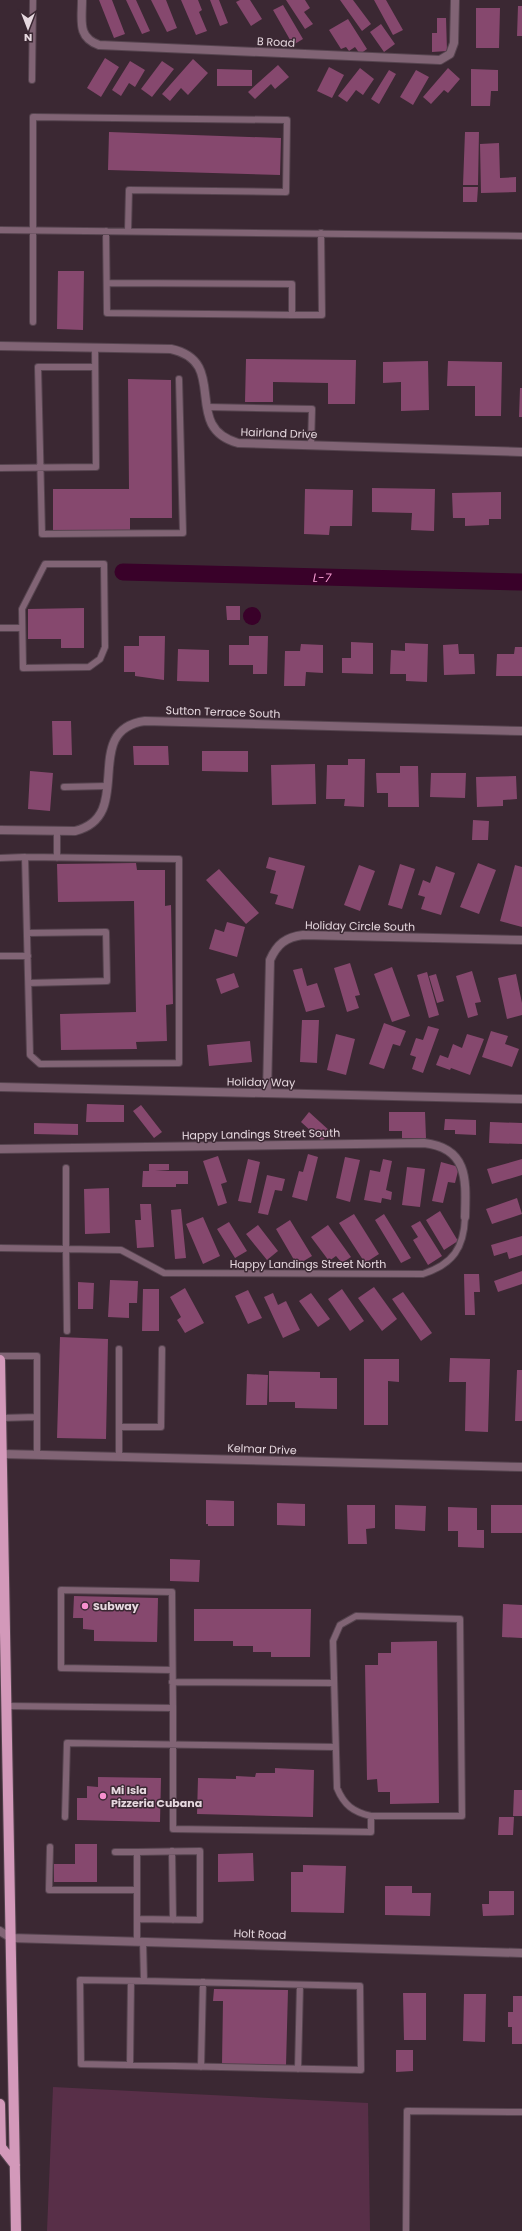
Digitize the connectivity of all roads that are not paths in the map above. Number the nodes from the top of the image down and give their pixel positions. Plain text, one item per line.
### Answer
1 (33, 0) edge
2 (82, 0) edge
3 (455, 0) edge
4 (32, 80) dead end
5 (0, 230) edge
6 (32, 230) junction
7 (106, 231) junction
8 (128, 231) junction
9 (321, 233) junction
10 (522, 236) edge
11 (107, 283) junction
12 (292, 315) junction
13 (33, 322) dead end
14 (0, 346) edge
15 (95, 348) junction
16 (95, 367) junction
17 (179, 379) dead end
18 (207, 407) junction
19 (312, 445) junction
20 (522, 452) edge
21 (0, 468) edge
22 (40, 468) junction
23 (0, 628) edge
24 (22, 628) junction
25 (522, 731) edge
26 (107, 786) junction
27 (64, 787) dead end
28 (0, 830) edge
29 (57, 831) junction
30 (0, 858) edge
31 (25, 858) junction
32 (57, 858) junction
33 (27, 933) junction
34 (522, 940) edge
35 (0, 956) edge
36 (28, 956) junction
37 (29, 983) junction
38 (0, 1087) edge
39 (267, 1093) junction
40 (522, 1099) edge
41 (0, 1149) edge
42 (66, 1168) dead end
43 (464, 1217) joint
44 (0, 1248) edge
45 (66, 1249) junction
46 (67, 1332) dead end
47 (119, 1348) dead end
48 (162, 1349) dead end
49 (0, 1356) edge
50 (0, 1360) edge
51 (37, 1417) junction
52 (1, 1418) junction
53 (119, 1427) junction
54 (1, 1453) edge
55 (37, 1455) junction
56 (119, 1457) junction
57 (522, 1468) edge
58 (172, 1670) junction
59 (172, 1682) junction
60 (333, 1683) junction
61 (0, 1691) edge
62 (7, 1706) junction
63 (173, 1708) junction
64 (173, 1745) junction
65 (335, 1747) junction
66 (371, 1816) junction
67 (65, 1817) dead end
68 (50, 1848) dead end
69 (172, 1851) junction
70 (115, 1852) dead end
71 (137, 1852) junction
72 (137, 1890) junction
73 (137, 1919) junction
74 (173, 1920) junction
75 (0, 1931) edge
76 (11, 1938) junction
77 (140, 1942) junction
78 (522, 1953) edge
79 (131, 1981) junction
80 (144, 1981) junction
81 (203, 1982) junction
82 (300, 1984) junction
83 (130, 2065) junction
84 (201, 2067) junction
85 (298, 2069) junction
86 (0, 2104) edge
87 (522, 2112) edge
88 (15, 2165) junction
89 (16, 2231) edge
90 (406, 2231) edge

1 - 4 lane
2 - 3 street, B Road
5 - 6 lane
6 - 7 lane
6 - 8 lane
6 - 13 lane
7 - 8 lane
7 - 11 lane
8 - 9 lane
9 - 10 lane
9 - 12 lane
11 - 12 lane
11 - 12 lane
14 - 15 street, Hairland Drive
15 - 16 lane
15 - 18 street, Hairland Drive
16 - 22 lane
16 - 22 lane
17 - 22 lane
18 - 19 street, Hairland Drive
18 - 19 lane
19 - 20 street, Hairland Drive
21 - 22 lane
23 - 24 lane
24 - 24 lane
25 - 26 street, Sutton Terrace South
26 - 27 lane
26 - 29 street, Sutton Terrace South
28 - 29 street, Sutton Terrace South
29 - 32 lane
30 - 31 lane
31 - 32 lane
31 - 33 lane
32 - 37 lane
33 - 36 lane
33 - 37 lane
34 - 39 street, Holiday Circle South
35 - 36 lane
36 - 37 lane
38 - 39 street, Holiday Way
39 - 40 street, Holiday Way
41 - 43 street, Happy Landings Street South
42 - 45 lane
43 - 45 lane, Happy Landings Street North
44 - 45 lane
45 - 46 lane
47 - 53 lane
48 - 53 lane
49 - 51 lane
50 - 52 main road
51 - 52 lane
51 - 55 lane
52 - 54 main road
53 - 56 lane
54 - 55 street, Kelmar Drive
54 - 62 main road
55 - 56 street, Kelmar Drive
56 - 57 street, Kelmar Drive
58 - 58 lane
58 - 59 lane
59 - 60 lane
59 - 63 lane
60 - 65 lane
60 - 66 lane
61 - 62 main road
62 - 63 lane
62 - 76 main road
63 - 64 lane
64 - 65 lane
64 - 66 lane
64 - 67 lane
65 - 66 lane
68 - 72 lane
69 - 71 lane
69 - 74 lane
69 - 74 lane
70 - 71 lane
71 - 72 lane
72 - 73 lane
73 - 74 lane
73 - 77 lane
75 - 76 street
76 - 77 street, Holt Road
76 - 88 main road
77 - 78 street, Holt Road
77 - 80 lane
79 - 80 lane
79 - 83 lane
79 - 83 lane
80 - 81 lane
81 - 82 lane
81 - 84 lane
82 - 85 lane
82 - 85 lane
83 - 84 lane
84 - 85 lane
86 - 88 main road
87 - 90 lane
88 - 89 main road

